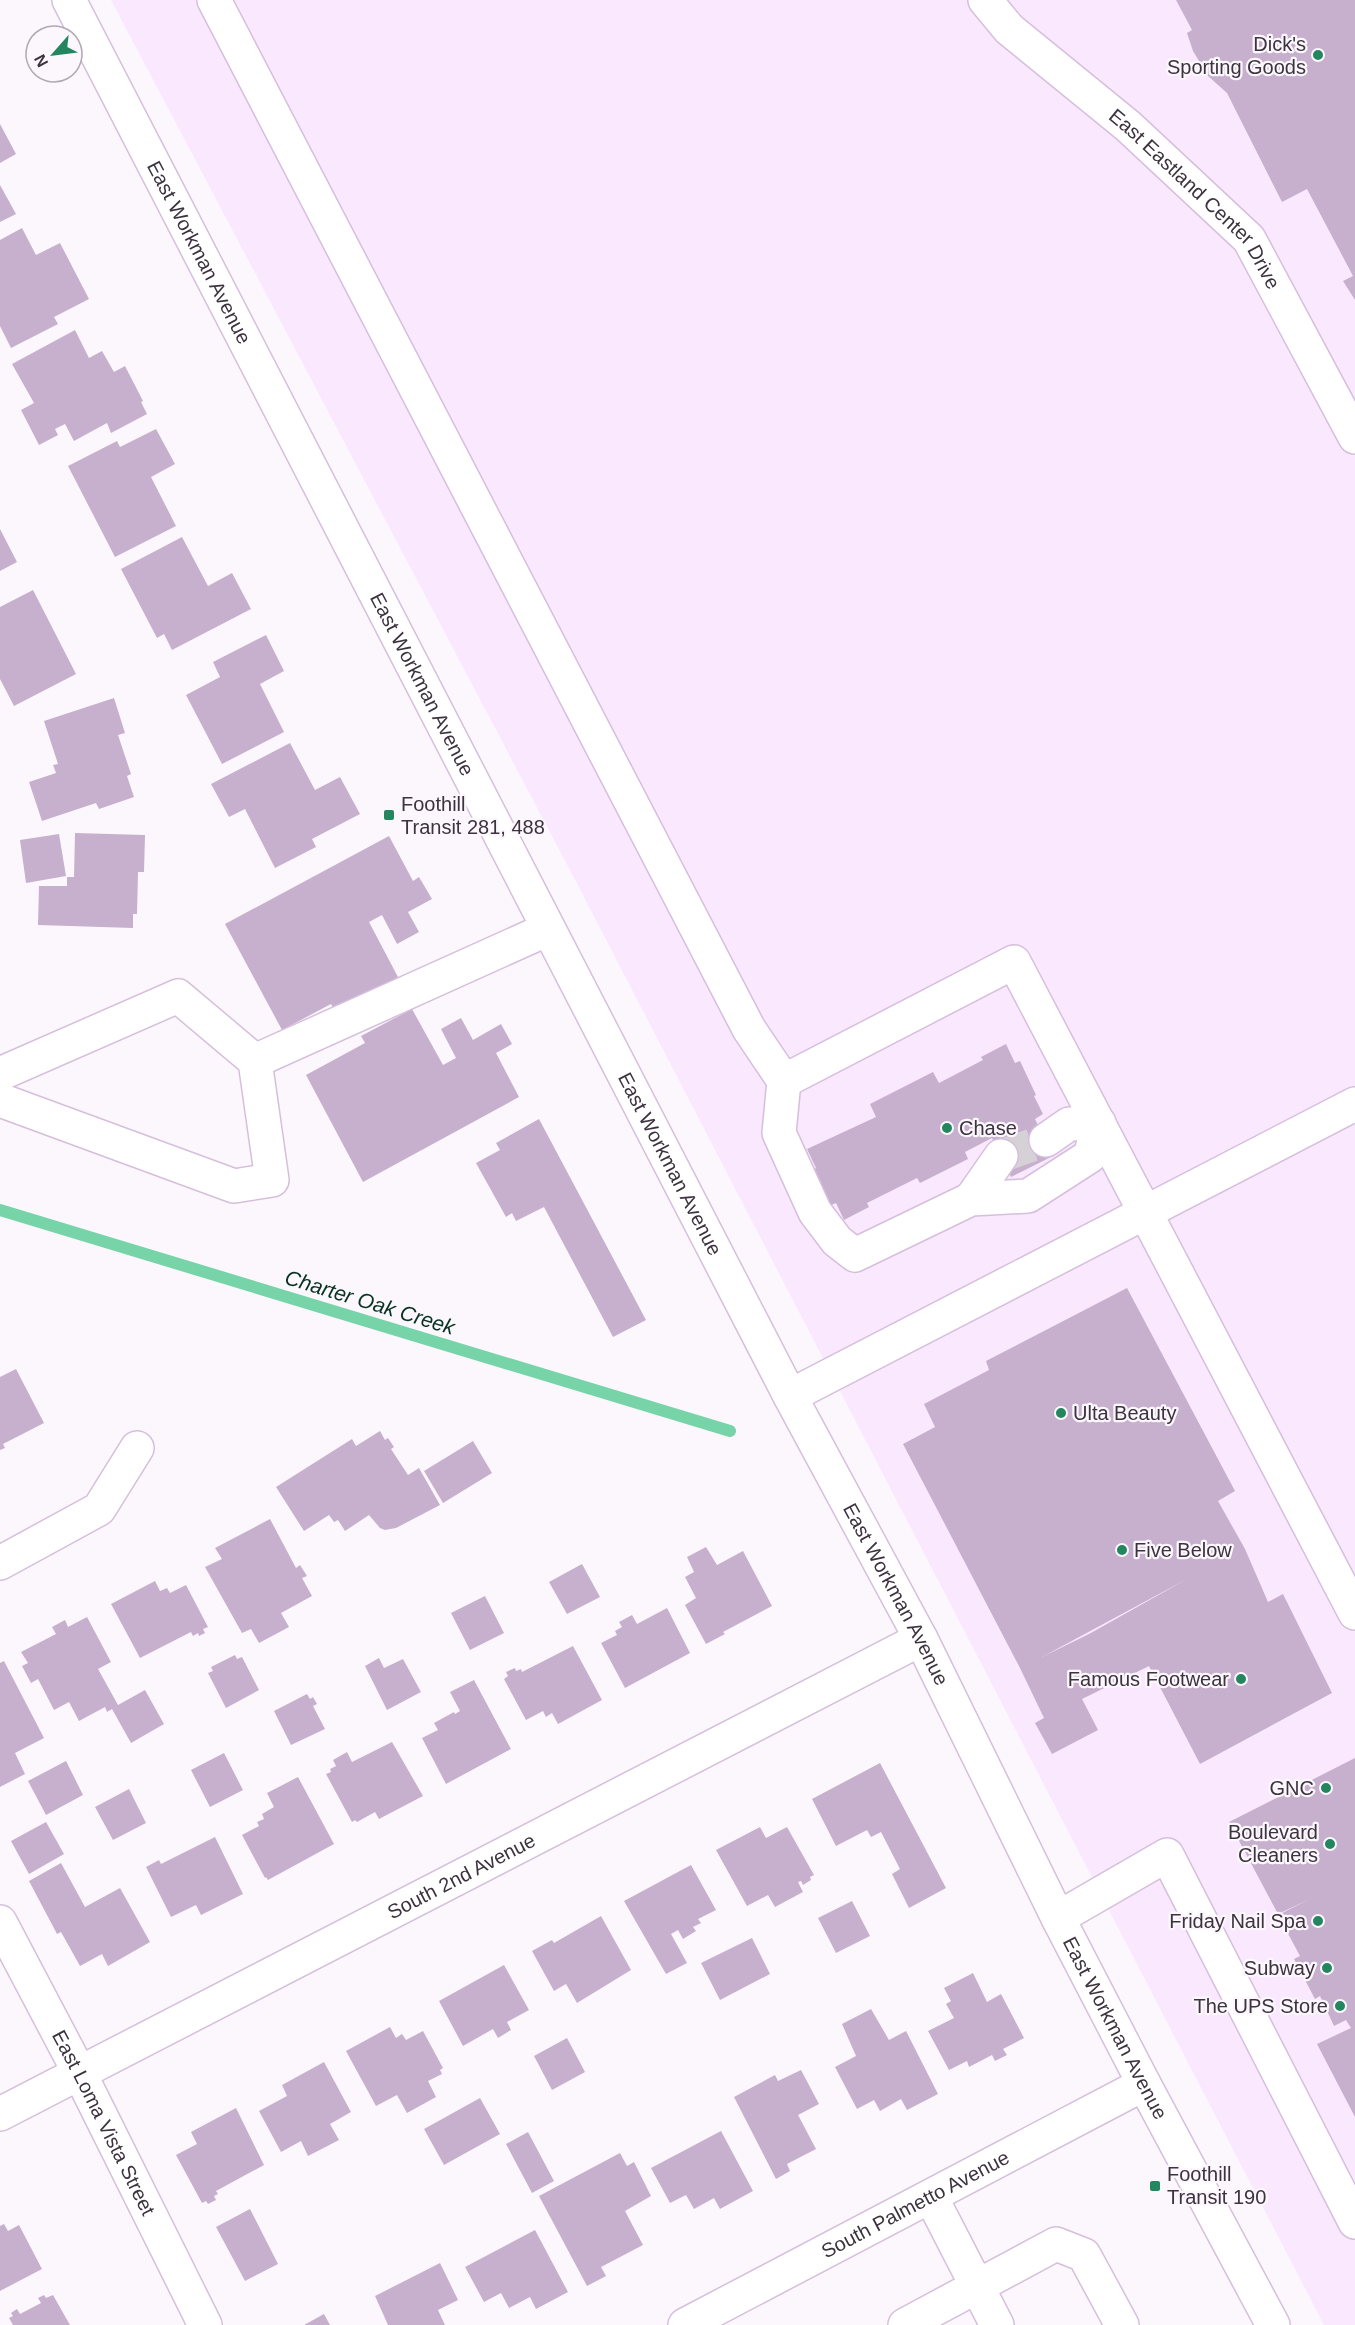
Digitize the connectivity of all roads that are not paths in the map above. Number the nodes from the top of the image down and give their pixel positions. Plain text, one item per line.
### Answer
1 (69, 0) edge
2 (214, 0) edge
3 (985, 0) edge
4 (1355, 437) edge
5 (548, 929) junction
6 (255, 1061) junction
7 (0, 1074) edge
8 (784, 1081) junction
9 (0, 1100) edge
10 (1355, 1104) edge
11 (1099, 1123) junction
12 (1046, 1140) tunnel mouth
13 (1001, 1156) tunnel mouth
14 (971, 1199) junction
15 (1146, 1212) junction
16 (789, 1396) junction
17 (137, 1448) dead end
18 (0, 1563) edge
19 (1355, 1613) edge
20 (921, 1639) junction
21 (1058, 1918) junction
22 (0, 1922) edge
23 (79, 2072) junction
24 (1144, 2084) junction
25 (0, 2114) edge
26 (931, 2197) junction
27 (1355, 2222) edge
28 (976, 2287) junction
29 (205, 2325) edge
30 (684, 2325) edge
31 (905, 2325) edge
32 (997, 2325) edge
33 (1122, 2325) edge
34 (1273, 2325) edge

1 - 5 street, East Workman Avenue
2 - 8 street
3 - 4 street, East Eastland Center Drive
5 - 6 street
5 - 16 street, East Workman Avenue
6 - 7 street
6 - 9 street
8 - 11 street
8 - 14 street
10 - 15 street
11 - 12 street
11 - 14 street
11 - 15 street
13 - 14 street
15 - 16 street
15 - 19 street
16 - 20 street, East Workman Avenue
17 - 18 street
20 - 21 street, East Workman Avenue
20 - 23 street, South 2nd Avenue
21 - 24 street, East Workman Avenue
21 - 27 street
22 - 23 street, East Loma Vista Street
23 - 25 street, South 2nd Avenue
23 - 29 street, East Loma Vista Street
24 - 26 street, South Palmetto Avenue
24 - 34 street, East Workman Avenue
26 - 28 street
26 - 30 street, South Palmetto Avenue
28 - 31 street
28 - 32 street
28 - 33 street

